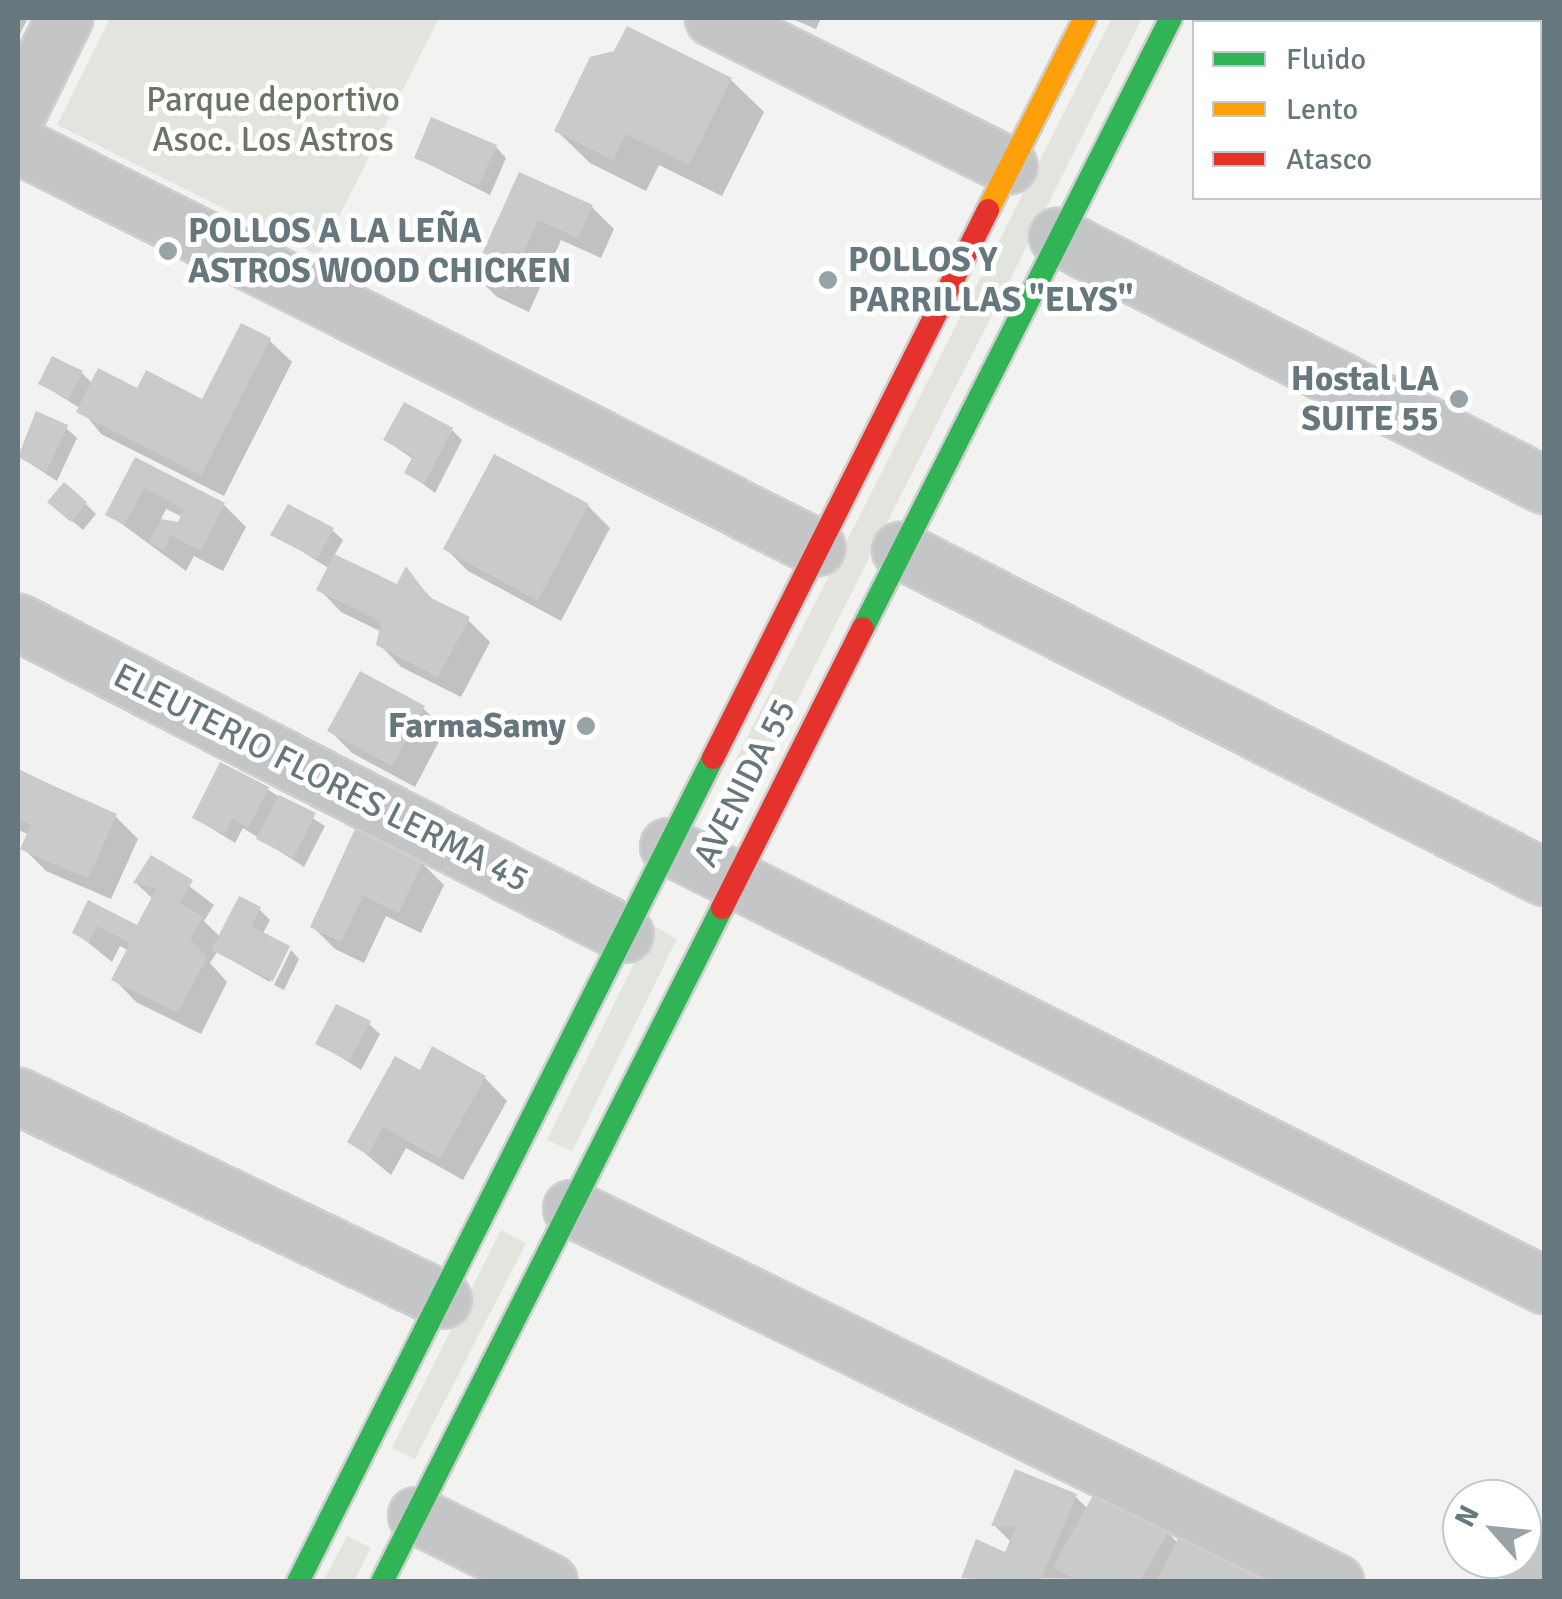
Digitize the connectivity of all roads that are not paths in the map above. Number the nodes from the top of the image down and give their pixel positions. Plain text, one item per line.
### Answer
1 (64, 18) edge
2 (713, 18) edge
3 (1085, 18) edge
4 (1172, 18) edge
5 (18, 112) edge
6 (18, 145) edge
7 (1008, 166) junction
8 (1056, 236) junction
9 (1544, 485) edge
10 (816, 548) junction
11 (900, 550) junction
12 (18, 622) edge
13 (668, 846) junction
14 (1544, 877) edge
15 (735, 881) junction
16 (626, 934) junction
17 (18, 1096) edge
18 (571, 1208) junction
19 (1544, 1285) edge
20 (443, 1300) junction
21 (416, 1515) junction
22 (1544, 1556) edge
23 (298, 1582) edge
24 (382, 1582) edge
25 (550, 1582) edge
26 (1335, 1582) edge
27 (1532, 1582) edge

1 - 5 street
2 - 7 street
3 - 7 street, AVENIDA 55
4 - 8 street, AVENIDA 55
6 - 10 street
7 - 10 street, AVENIDA 55
8 - 9 street
8 - 11 street, AVENIDA 55
10 - 13 street, AVENIDA 55
11 - 14 street
11 - 15 street, AVENIDA 55
12 - 16 street, ELEUTERIO FLORES LERMA 45
13 - 15 street
13 - 16 street, AVENIDA 55
15 - 18 street, AVENIDA 55
15 - 19 street
16 - 20 street, AVENIDA 55
17 - 20 street
18 - 21 street, AVENIDA 55
18 - 26 street
20 - 23 street, AVENIDA 55
21 - 24 street, AVENIDA 55
21 - 25 street
22 - 27 street

